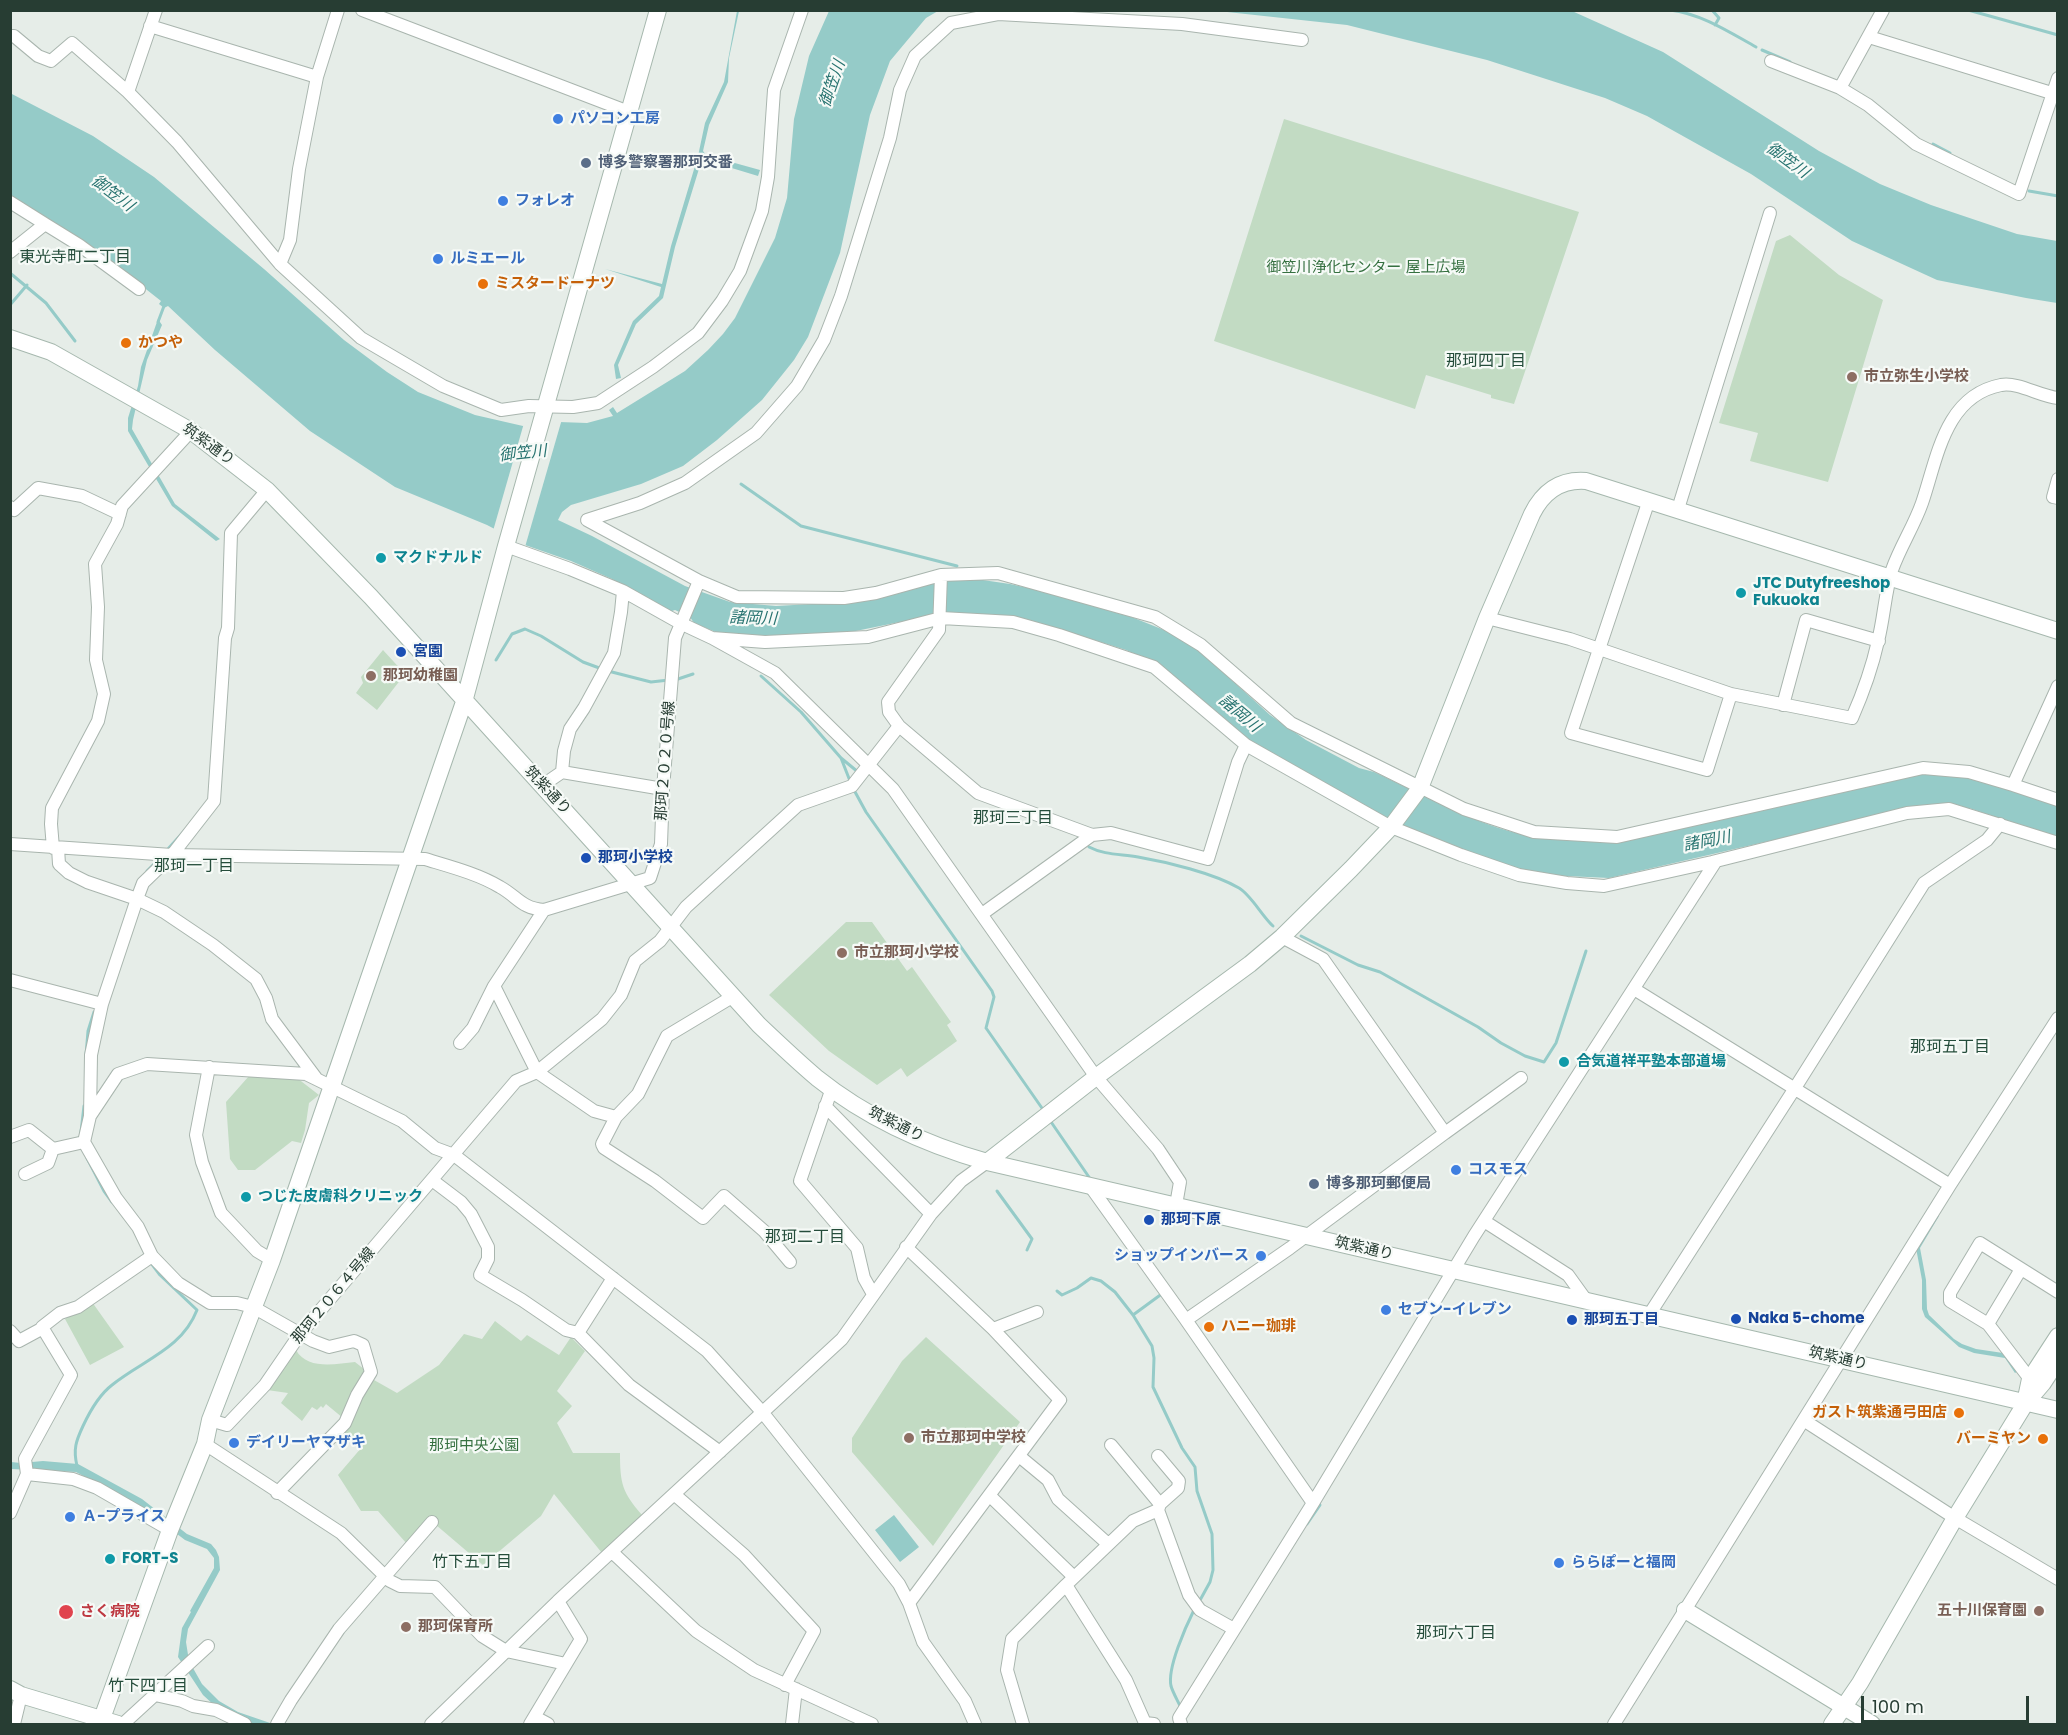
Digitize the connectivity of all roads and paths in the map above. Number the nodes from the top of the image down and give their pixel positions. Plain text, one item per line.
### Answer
1 (156, 10) edge
2 (338, 10) edge
3 (362, 10) edge
4 (658, 10) edge
5 (802, 10) edge
6 (1883, 10) edge
7 (150, 26) junction
8 (10, 36) edge
9 (1869, 37) junction
10 (1302, 40) dead end
11 (1771, 61) dead end
12 (317, 77) junction
13 (2058, 78) edge
14 (1840, 88) junction
15 (128, 92) junction
16 (2055, 94) edge
17 (629, 112) junction
18 (10, 202) edge
19 (1770, 213) dead end
20 (45, 225) junction
21 (10, 252) edge
22 (280, 264) junction
23 (139, 289) dead end
24 (10, 338) edge
25 (2058, 398) edge
26 (546, 408) junction
27 (191, 431) junction
28 (2058, 479) edge
29 (267, 490) junction
30 (2058, 498) edge
31 (1649, 500) junction
32 (1678, 509) junction
33 (12, 511) edge
34 (120, 514) junction
35 (506, 546) junction
36 (941, 575) junction
37 (1890, 578) junction
38 (697, 584) junction
39 (623, 591) junction
40 (941, 618) junction
41 (1487, 618) junction
42 (681, 621) junction
43 (2058, 631) edge
44 (712, 638) junction
45 (1879, 641) junction
46 (1598, 649) junction
47 (2058, 686) edge
48 (1731, 694) junction
49 (464, 702) junction
50 (1783, 705) junction
51 (898, 726) junction
52 (1246, 745) junction
53 (869, 764) junction
54 (562, 772) junction
55 (543, 785) junction
56 (2013, 785) junction
57 (1420, 788) junction
58 (663, 789) junction
59 (2058, 800) edge
60 (2000, 824) junction
61 (1391, 827) junction
62 (1092, 835) junction
63 (2058, 843) edge
64 (10, 844) edge
65 (55, 848) junction
66 (172, 855) junction
67 (411, 859) junction
68 (1716, 861) junction
69 (632, 883) junction
70 (137, 899) junction
71 (544, 910) junction
72 (982, 914) junction
73 (670, 927) junction
74 (1282, 937) junction
75 (10, 980) edge
76 (494, 986) junction
77 (1634, 989) junction
78 (732, 997) junction
79 (102, 1004) junction
80 (2058, 1018) edge
81 (460, 1043) dead end
82 (209, 1067) junction
83 (537, 1072) junction
84 (1096, 1077) junction
85 (316, 1078) junction
86 (1521, 1078) dead end
87 (333, 1087) junction
88 (1795, 1088) junction
89 (832, 1089) junction
90 (825, 1106) junction
91 (90, 1116) junction
92 (616, 1117) junction
93 (1445, 1133) junction
94 (10, 1137) edge
95 (84, 1142) junction
96 (53, 1149) junction
97 (454, 1155) junction
98 (987, 1162) junction
99 (25, 1174) dead end
100 (432, 1180) junction
101 (1950, 1185) junction
102 (1090, 1186) junction
103 (1176, 1205) junction
104 (931, 1214) junction
105 (1484, 1221) junction
106 (1306, 1236) junction
107 (906, 1247) junction
108 (152, 1256) junction
109 (272, 1260) junction
110 (790, 1262) dead end
111 (1453, 1269) junction
112 (2021, 1269) junction
113 (613, 1278) junction
114 (2058, 1292) edge
115 (873, 1294) junction
116 (1586, 1300) junction
117 (253, 1308) junction
118 (1037, 1312) dead end
119 (1650, 1315) junction
120 (1186, 1320) junction
121 (1988, 1324) junction
122 (43, 1328) junction
123 (993, 1329) junction
124 (10, 1331) edge
125 (578, 1333) junction
126 (300, 1334) junction
127 (2058, 1336) edge
128 (1841, 1360) junction
129 (2058, 1360) edge
130 (2030, 1379) junction
131 (2025, 1404) junction
132 (2058, 1410) edge
133 (763, 1413) junction
134 (210, 1420) junction
135 (1805, 1420) junction
136 (205, 1444) junction
137 (1111, 1445) dead end
138 (720, 1452) junction
139 (1019, 1456) junction
140 (1158, 1456) dead end
141 (27, 1474) junction
142 (277, 1492) junction
143 (674, 1494) junction
144 (990, 1496) junction
145 (1313, 1503) junction
146 (1159, 1507) junction
147 (10, 1513) edge
148 (1955, 1518) junction
149 (432, 1522) dead end
150 (170, 1530) junction
151 (1108, 1544) junction
152 (612, 1552) junction
153 (385, 1575) junction
154 (2058, 1579) edge
155 (1070, 1581) junction
156 (558, 1601) junction
157 (909, 1603) junction
158 (1685, 1610) junction
159 (1234, 1629) junction
160 (208, 1646) dead end
161 (506, 1652) junction
162 (566, 1664) junction
163 (790, 1687) junction
164 (16, 1692) edge
165 (155, 1695) junction
166 (1843, 1707) junction
167 (533, 1721) edge
168 (111, 1723) edge
169 (14, 1725) edge
170 (245, 1725) edge
171 (277, 1725) edge
172 (430, 1725) edge
173 (548, 1725) edge
174 (792, 1725) edge
175 (872, 1725) edge
176 (975, 1725) edge
177 (1023, 1725) edge
178 (1154, 1725) edge
179 (1181, 1725) edge
180 (1614, 1725) edge
181 (1826, 1725) edge
182 (1832, 1725) edge
183 (1837, 1725) edge
184 (1872, 1725) edge

1 - 7 street
2 - 12 street
3 - 17 street
4 - 17 street
5 - 26 street
6 - 9 street
7 - 12 street
7 - 15 street
8 - 15 street
9 - 14 street
9 - 16 street
10 - 38 street
11 - 14 street
12 - 22 street
13 - 16 street
14 - 16 street
15 - 22 street
17 - 26 street
18 - 20 street
19 - 32 street
20 - 21 street
20 - 23 street
22 - 26 street
24 - 27 street, 筑紫通り
25 - 37 street
26 - 35 street
27 - 29 street, 筑紫通り
27 - 34 street
28 - 30 street
29 - 49 street, 筑紫通り
29 - 66 street
31 - 32 street
31 - 41 street
31 - 46 street
32 - 37 street
33 - 34 street
34 - 65 street
35 - 39 street
35 - 49 street
36 - 38 street
36 - 40 street
36 - 57 street
37 - 43 street
37 - 45 street
38 - 42 street, 那珂２０２０号線
39 - 42 street
39 - 54 street
40 - 44 street
40 - 51 street
40 - 52 street
41 - 46 street
41 - 57 street
42 - 44 street
42 - 58 street, 那珂２０２０号線
44 - 53 street
45 - 50 street
45 - 50 street
46 - 48 street
46 - 48 street
47 - 56 street
48 - 50 street
49 - 55 street, 筑紫通り
49 - 67 street
51 - 53 street, 那珂２０６４号線
51 - 62 street
52 - 61 street
52 - 62 street
53 - 72 street
53 - 73 street, 那珂２０６４号線
54 - 55 street
54 - 58 street
55 - 69 street, 筑紫通り
56 - 57 street
56 - 59 street
57 - 61 street
58 - 69 street, 那珂２０２０号線
60 - 63 street
60 - 68 street
60 - 88 street
61 - 68 street
61 - 74 street
62 - 72 street
64 - 65 street
65 - 66 street
65 - 70 street
66 - 67 street
66 - 70 street
67 - 71 street
67 - 87 street
68 - 77 street
69 - 71 street
69 - 73 street, 筑紫通り
70 - 79 street
70 - 85 street
71 - 76 street
72 - 84 street
73 - 78 street, 筑紫通り
73 - 83 street, 那珂２０６４号線
74 - 84 street
74 - 93 street
75 - 79 street
76 - 81 street
76 - 83 street
77 - 88 street
77 - 105 street
78 - 89 street, 筑紫通り
78 - 92 street
79 - 91 street
80 - 101 street
82 - 85 street
82 - 91 street
82 - 109 street
83 - 92 street
83 - 97 street, 那珂２０６４号線
84 - 98 street
84 - 103 street
85 - 87 street
86 - 93 street
87 - 97 street
87 - 109 street
88 - 101 street
88 - 119 street
89 - 90 street
89 - 98 street, 筑紫通り
90 - 104 street
90 - 115 street
91 - 95 street
92 - 110 street
93 - 106 street
94 - 96 street
95 - 96 street
95 - 108 street
96 - 99 street
97 - 100 street, 那珂２０６４号線
97 - 113 street
98 - 102 street, 筑紫通り
98 - 104 street
100 - 125 street
100 - 126 street, 那珂２０６４号線
101 - 128 street
102 - 103 street, 筑紫通り
102 - 120 street
103 - 106 street, 筑紫通り
104 - 107 street
105 - 111 street
105 - 116 street
106 - 111 street, 筑紫通り
106 - 120 street
107 - 115 street
107 - 123 street
108 - 117 street
108 - 122 street
109 - 117 street
111 - 116 street, 筑紫通り
111 - 145 street
112 - 114 street
112 - 121 street
112 - 121 street
113 - 125 street
113 - 133 street
115 - 133 street
116 - 119 street, 筑紫通り
117 - 126 street
117 - 134 street
118 - 123 street
119 - 128 street, 筑紫通り
120 - 145 street
121 - 130 street
122 - 124 street
122 - 141 street
123 - 139 street
125 - 138 street
126 - 134 street, 那珂２０６４号線
126 - 142 street
127 - 130 street
128 - 131 street, 筑紫通り
128 - 135 street
129 - 131 street
130 - 131 street
131 - 132 street, 筑紫通り
131 - 148 street
133 - 138 street
133 - 157 street
134 - 136 street
135 - 148 street
135 - 158 street
136 - 142 street
136 - 150 street
137 - 146 street
138 - 143 street
139 - 144 street
139 - 151 street
140 - 146 street
141 - 147 street
141 - 150 street
142 - 153 street
143 - 152 street
143 - 163 street
144 - 155 street
144 - 157 street
145 - 159 street
146 - 151 street
146 - 159 street
148 - 154 street
148 - 166 street
149 - 153 street
150 - 168 street
151 - 155 street
152 - 156 street
152 - 163 street
153 - 161 street
153 - 171 street
155 - 177 street
155 - 178 street
156 - 161 street
156 - 162 street
157 - 176 street
158 - 166 street
158 - 180 street
159 - 179 street
160 - 165 street
161 - 162 street
161 - 172 street
162 - 167 street
163 - 174 street
163 - 175 street
164 - 168 street
164 - 169 street
165 - 168 street
165 - 170 street
166 - 181 street
166 - 182 street
166 - 183 street
166 - 184 street
167 - 173 street

